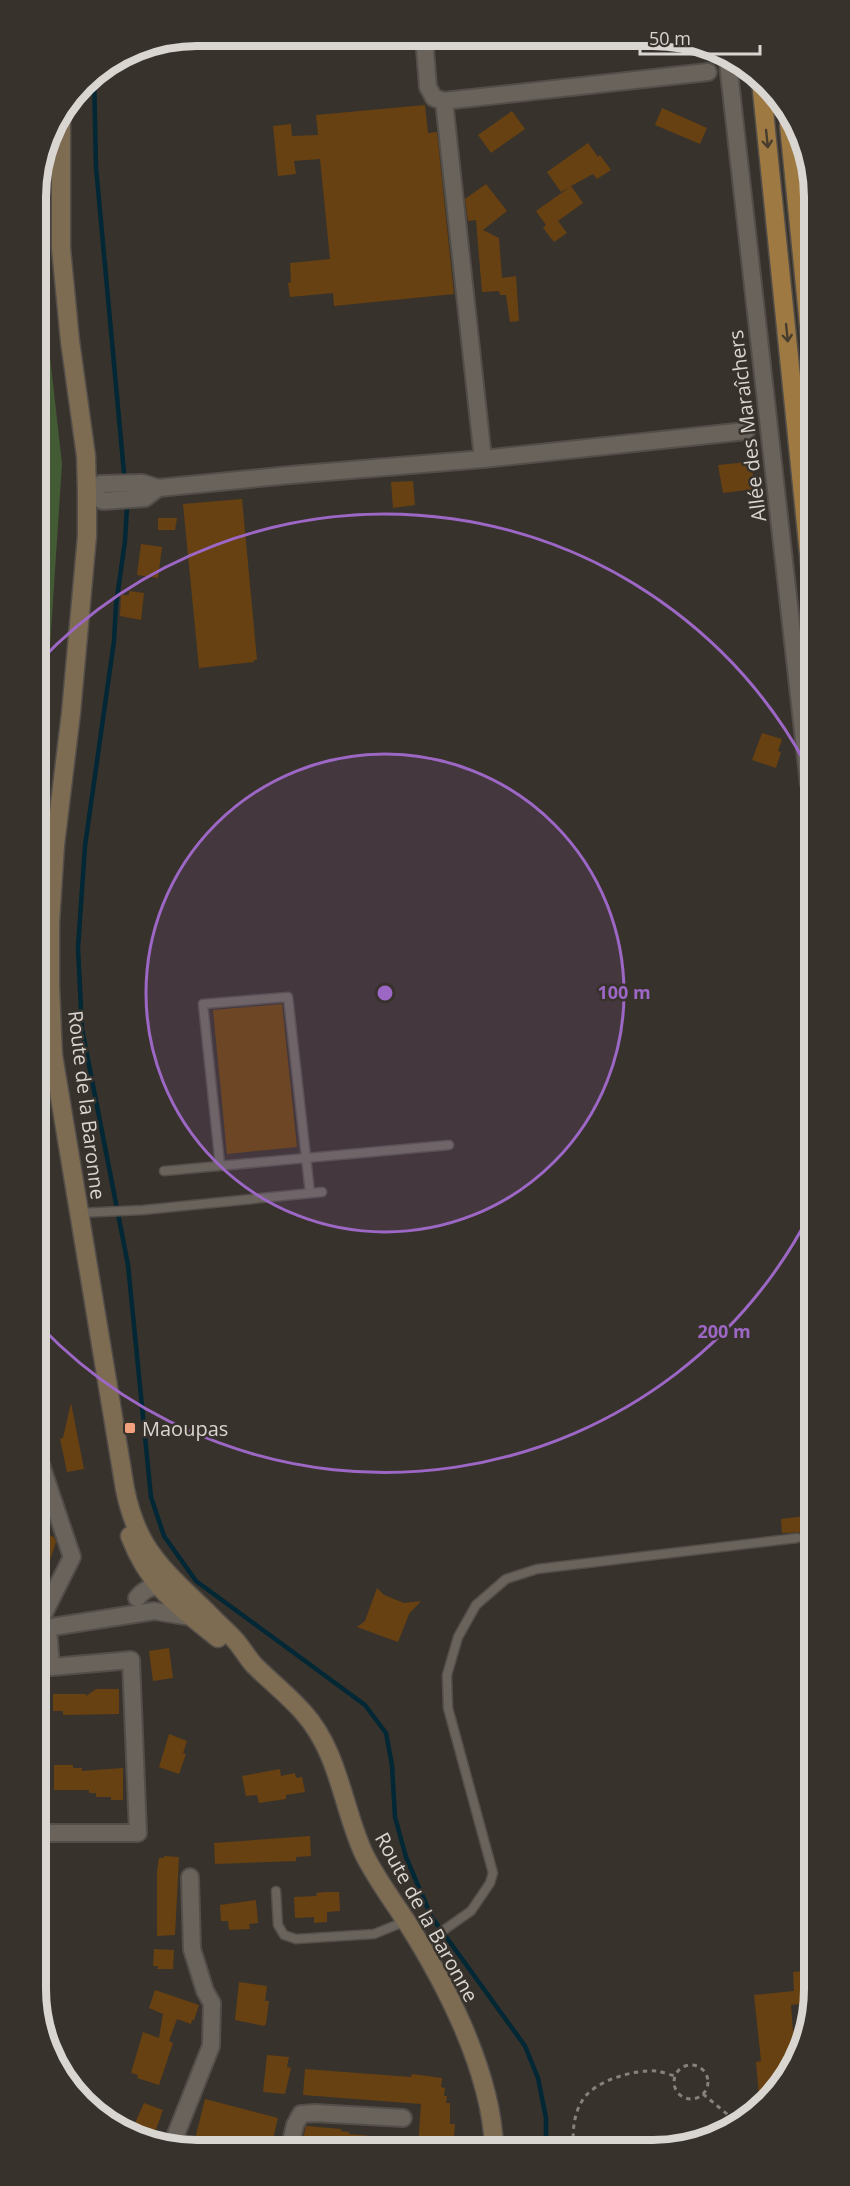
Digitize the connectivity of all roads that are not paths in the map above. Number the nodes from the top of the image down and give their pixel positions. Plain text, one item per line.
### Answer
1 (425, 46) edge
2 (728, 67) edge
3 (708, 72) dead end
4 (762, 95) edge
5 (444, 101) junction
6 (62, 131) edge
7 (790, 136) edge
8 (804, 275) edge
9 (746, 431) dead end
10 (483, 459) junction
11 (87, 492) junction
12 (804, 495) edge
13 (804, 737) edge
14 (449, 1145) dead end
15 (306, 1157) junction
16 (220, 1165) junction
17 (164, 1171) dead end
18 (322, 1192) dead end
19 (310, 1193) junction
20 (78, 1213) junction
21 (46, 1481) edge
22 (124, 1489) junction
23 (797, 1538) dead end
24 (140, 1560) junction
25 (162, 1566) junction
26 (161, 1588) junction
27 (136, 1598) junction
28 (154, 1611) junction
29 (200, 1616) junction
30 (46, 1617) edge
31 (116, 1617) junction
32 (46, 1626) edge
33 (46, 1646) edge
34 (46, 1833) edge
35 (190, 1877) dead end
36 (276, 1891) dead end
37 (406, 1921) junction
38 (428, 1940) junction
39 (403, 2118) dead end
40 (175, 2138) edge
41 (292, 2140) edge
42 (493, 2140) edge

1 - 5 street
2 - 13 street, Allée des Maraîchers
3 - 5 street
4 -> 12 highway
5 - 10 street
6 - 11 main road, Route de la Baronne
7 - 8 highway
9 - 10 street
10 - 11 street
11 - 20 main road, Route de la Baronne
14 - 15 lane
15 - 16 lane
15 - 16 lane
15 - 19 lane
16 - 17 lane
18 - 19 lane
19 - 20 lane
20 - 22 main road, Route de la Baronne
21 - 30 street
22 - 24 main road, Route de la Baronne
22 - 25 main road, Route de la Baronne
23 - 38 lane
24 - 26 main road, Route de la Baronne
24 - 27 street
25 - 26 street
25 - 29 main road, Route de la Baronne
26 - 27 street
26 - 28 street
26 - 29 main road, Route de la Baronne
27 - 31 street
28 - 29 street
28 - 31 street
29 - 37 main road, Route de la Baronne
31 - 32 street
33 - 34 street
35 - 40 street
36 - 37 lane
37 - 38 main road, Route de la Baronne
38 - 42 main road, Route de la Baronne
39 - 41 street

